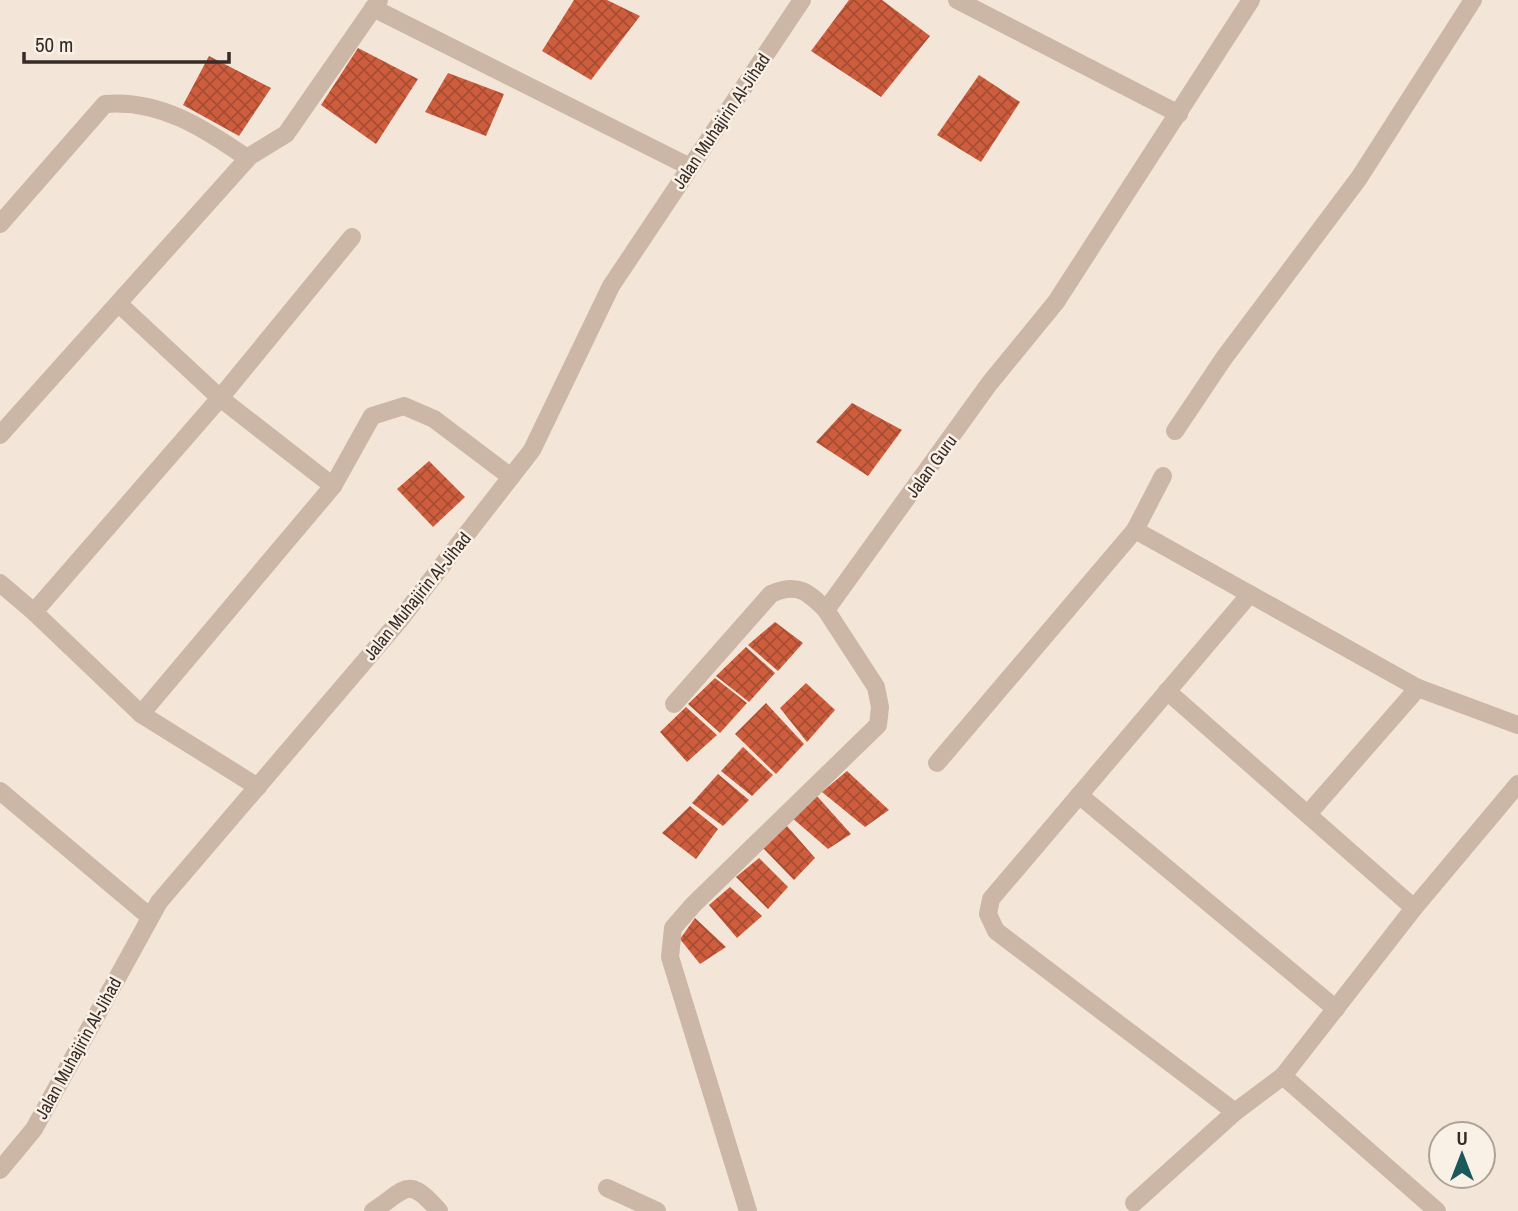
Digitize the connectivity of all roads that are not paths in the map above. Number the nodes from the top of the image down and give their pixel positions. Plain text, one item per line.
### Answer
1 (802, 0) edge
2 (957, 0) edge
3 (1251, 0) edge
4 (1472, 0) edge
5 (376, 4) edge
6 (1179, 114) junction
7 (247, 158) junction
8 (690, 167) junction
9 (0, 224) edge
10 (352, 237) dead end
11 (119, 304) junction
12 (220, 398) junction
13 (1175, 431) dead end
14 (0, 435) edge
15 (1163, 476) dead end
16 (511, 477) junction
17 (333, 486) junction
18 (1135, 530) junction
19 (0, 583) edge
20 (1250, 594) junction
21 (826, 610) junction
22 (34, 612) junction
23 (1418, 688) junction
24 (1167, 691) junction
25 (674, 704) dead end
26 (141, 714) junction
27 (1518, 725) edge
28 (937, 763) dead end
29 (1518, 784) edge
30 (258, 787) junction
31 (0, 791) edge
32 (1079, 795) junction
33 (1308, 814) junction
34 (1414, 908) junction
35 (150, 917) junction
36 (1336, 1009) junction
37 (1283, 1076) junction
38 (1235, 1112) junction
39 (0, 1170) edge
40 (607, 1188) dead end
41 (1134, 1203) dead end
42 (373, 1211) edge
43 (439, 1211) edge
44 (657, 1211) edge
45 (748, 1211) edge
46 (1437, 1211) edge

1 - 8 street, Jalan Muhajirin Al-Jihad
2 - 6 street
3 - 6 street, Jalan Guru
4 - 13 street
5 - 7 street
5 - 8 street
6 - 21 street, Jalan Guru
7 - 9 street
7 - 11 street
8 - 16 street, Jalan Muhajirin Al-Jihad
10 - 12 street
11 - 12 street
11 - 14 street
12 - 17 street
12 - 22 street
15 - 18 street
16 - 17 street
16 - 30 street, Jalan Muhajirin Al-Jihad
17 - 26 street
18 - 20 street
18 - 28 street
19 - 22 street
20 - 23 street
20 - 24 street
21 - 25 street
21 - 45 street
22 - 26 street
23 - 27 street
23 - 33 street
24 - 32 street
24 - 33 street
26 - 30 street
29 - 34 street
30 - 35 street, Jalan Muhajirin Al-Jihad
31 - 35 street
32 - 36 street
32 - 38 street
33 - 34 street
34 - 36 street
35 - 39 street, Jalan Muhajirin Al-Jihad
36 - 37 street
37 - 38 street
37 - 46 street
38 - 41 street
40 - 44 street
42 - 43 street

